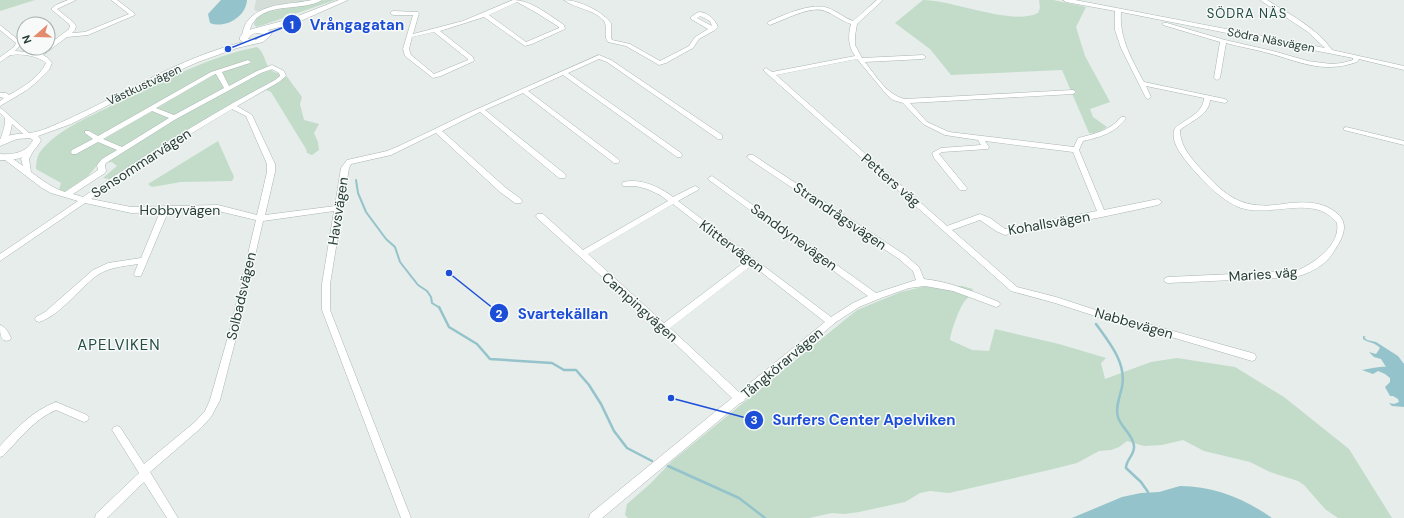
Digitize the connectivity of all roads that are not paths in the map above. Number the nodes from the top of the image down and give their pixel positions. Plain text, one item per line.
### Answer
1 (72, 0) edge
2 (114, 0) edge
3 (319, 0) edge
4 (345, 0) edge
5 (517, 0) edge
6 (567, 0) edge
7 (880, 0) edge
8 (1066, 0) edge
9 (1263, 0) edge
10 (814, 1) dead end
11 (821, 8) junction
12 (1118, 11) junction
13 (393, 13) dead end
14 (1132, 13) junction
15 (485, 15) junction
16 (293, 21) junction
17 (250, 22) junction
18 (770, 23) dead end
19 (854, 23) junction
20 (0, 27) edge
21 (713, 29) dead end
22 (259, 30) junction
23 (436, 31) junction
24 (66, 35) junction
25 (245, 36) junction
26 (267, 36) junction
27 (410, 36) junction
28 (56, 42) edge
29 (253, 42) junction
30 (1223, 42) junction
31 (1330, 51) junction
32 (10, 53) junction
33 (16, 53) edge
34 (213, 54) junction
35 (40, 56) edge
36 (923, 57) dead end
37 (1357, 57) junction
38 (860, 58) junction
39 (0, 60) edge
40 (248, 62) dead end
41 (1404, 68) edge
42 (218, 71) junction
43 (564, 73) junction
44 (1217, 78) dead end
45 (1142, 83) junction
46 (227, 88) junction
47 (524, 91) junction
48 (1072, 92) dead end
49 (1148, 96) dead end
50 (2, 98) edge
51 (1207, 98) junction
52 (905, 101) junction
53 (1225, 101) dead end
54 (232, 106) junction
55 (150, 108) junction
56 (481, 110) junction
57 (4, 113) edge
58 (76, 118) junction
59 (174, 118) junction
60 (1123, 118) dead end
61 (1346, 129) dead end
62 (438, 131) junction
63 (87, 132) dead end
64 (29, 135) junction
65 (720, 137) dead end
66 (980, 138) junction
67 (98, 139) junction
68 (0, 143) edge
69 (1404, 143) edge
70 (33, 146) junction
71 (122, 150) junction
72 (1076, 150) junction
73 (74, 152) dead end
74 (679, 155) dead end
75 (751, 157) dead end
76 (2, 158) edge
77 (616, 161) dead end
78 (27, 172) junction
79 (562, 176) dead end
80 (712, 178) dead end
81 (626, 184) dead end
82 (695, 188) dead end
83 (963, 188) dead end
84 (66, 195) junction
85 (84, 200) junction
86 (518, 201) dead end
87 (674, 202) junction
88 (1158, 202) dead end
89 (339, 208) junction
90 (165, 210) junction
91 (1102, 214) junction
92 (540, 216) dead end
93 (259, 218) junction
94 (946, 229) junction
95 (582, 254) junction
96 (0, 258) edge
97 (144, 260) junction
98 (752, 261) junction
99 (138, 274) dead end
100 (1168, 280) dead end
101 (921, 282) junction
102 (1016, 290) joint
103 (875, 296) junction
104 (996, 304) dead end
105 (40, 318) dead end
106 (831, 322) junction
107 (0, 328) edge
108 (664, 328) junction
109 (7, 338) dead end
110 (1252, 357) dead end
111 (740, 398) junction
112 (84, 418) dead end
113 (117, 430) dead end
114 (0, 453) edge
115 (144, 473) junction
116 (100, 518) edge
117 (173, 518) edge
118 (406, 518) edge
119 (594, 518) edge

1 - 24 street
2 - 24 street
3 - 17 street
4 - 16 street, Västkustvägen
5 - 15 street
5 - 15 street
6 - 21 street
7 - 19 street
8 - 12 street, Södra Näsvägen
9 - 31 street
10 - 11 street
11 - 18 street
11 - 19 street
12 - 14 street, Södra Näsvägen
12 - 45 street
13 - 27 street
14 - 30 street
14 - 31 street, Södra Näsvägen
15 - 23 street
16 - 22 street, Västkustvägen
16 - 26 street, Västkustvägen
17 - 22 street
17 - 25 street
19 - 38 street
20 - 32 street
22 - 25 street, Västkustvägen
22 - 26 street
23 - 27 street
23 - 27 street
24 - 28 street
25 - 29 street
25 - 34 street, Västkustvägen
26 - 29 street, Västkustvägen
29 - 34 street, Västkustvägen
30 - 37 street
30 - 44 street
31 - 37 street, Södra Näsvägen
32 - 33 street
32 - 39 street
34 - 58 street, Västkustvägen
35 - 50 street
36 - 38 street
37 - 41 street, Södra Näsvägen
38 - 52 street
38 - 94 street, Petters väg
40 - 42 street
42 - 46 street
42 - 55 street
43 - 47 street, Havsvägen
43 - 65 street, Havsvägen
43 - 74 street
45 - 49 street
45 - 51 street
46 - 54 street, Sensommarvägen
46 - 59 street
47 - 56 street, Havsvägen
47 - 77 street
48 - 52 street
50 - 57 street
51 - 53 street
51 - 100 street, Maries väg
52 - 66 street
54 - 85 street, Sensommarvägen
54 - 93 street, Solbadsvägen
55 - 59 street
55 - 67 street
56 - 62 street, Havsvägen
56 - 79 street
57 - 64 street
57 - 68 street
58 - 64 street, Västkustvägen
58 - 70 street, Västkustvägen
59 - 71 street
60 - 72 street
61 - 69 street
62 - 86 street
62 - 89 street, Havsvägen
63 - 67 street
64 - 68 street, Västkustvägen
64 - 70 street
66 - 72 street
66 - 83 street
67 - 71 street
67 - 73 street
70 - 76 street, Västkustvägen
70 - 78 street
71 - 84 street
72 - 91 street
75 - 101 street, Strandrågsvägen
76 - 78 street, Hobbyvägen
78 - 84 street, Hobbyvägen
80 - 103 street, Sanddynevägen
81 - 87 street, Klittervägen
82 - 87 street
84 - 85 street, Hobbyvägen
85 - 90 street, Hobbyvägen
85 - 96 street, Sensommarvägen
87 - 95 street
87 - 98 street, Klittervägen
88 - 91 street, Kohallsvägen
89 - 93 street, Hobbyvägen
89 - 118 street, Havsvägen
90 - 93 street, Hobbyvägen
90 - 97 street
91 - 94 street, Kohallsvägen
92 - 95 street, Campingvägen
93 - 115 street, Solbadsvägen
94 - 102 street, Petters väg
95 - 108 street, Campingvägen
97 - 99 street
97 - 105 street
98 - 106 street, Klittervägen
98 - 108 street
101 - 103 street, Tångkörarvägen
101 - 104 street, Tångkörarvägen
102 - 110 street, Nabbevägen
103 - 106 street, Tångkörarvägen
106 - 111 street, Tångkörarvägen
107 - 109 street
108 - 111 street, Campingvägen
111 - 119 street, Tångkörarvägen
112 - 114 street
113 - 115 street
115 - 116 street, Solbadsvägen
115 - 117 street

